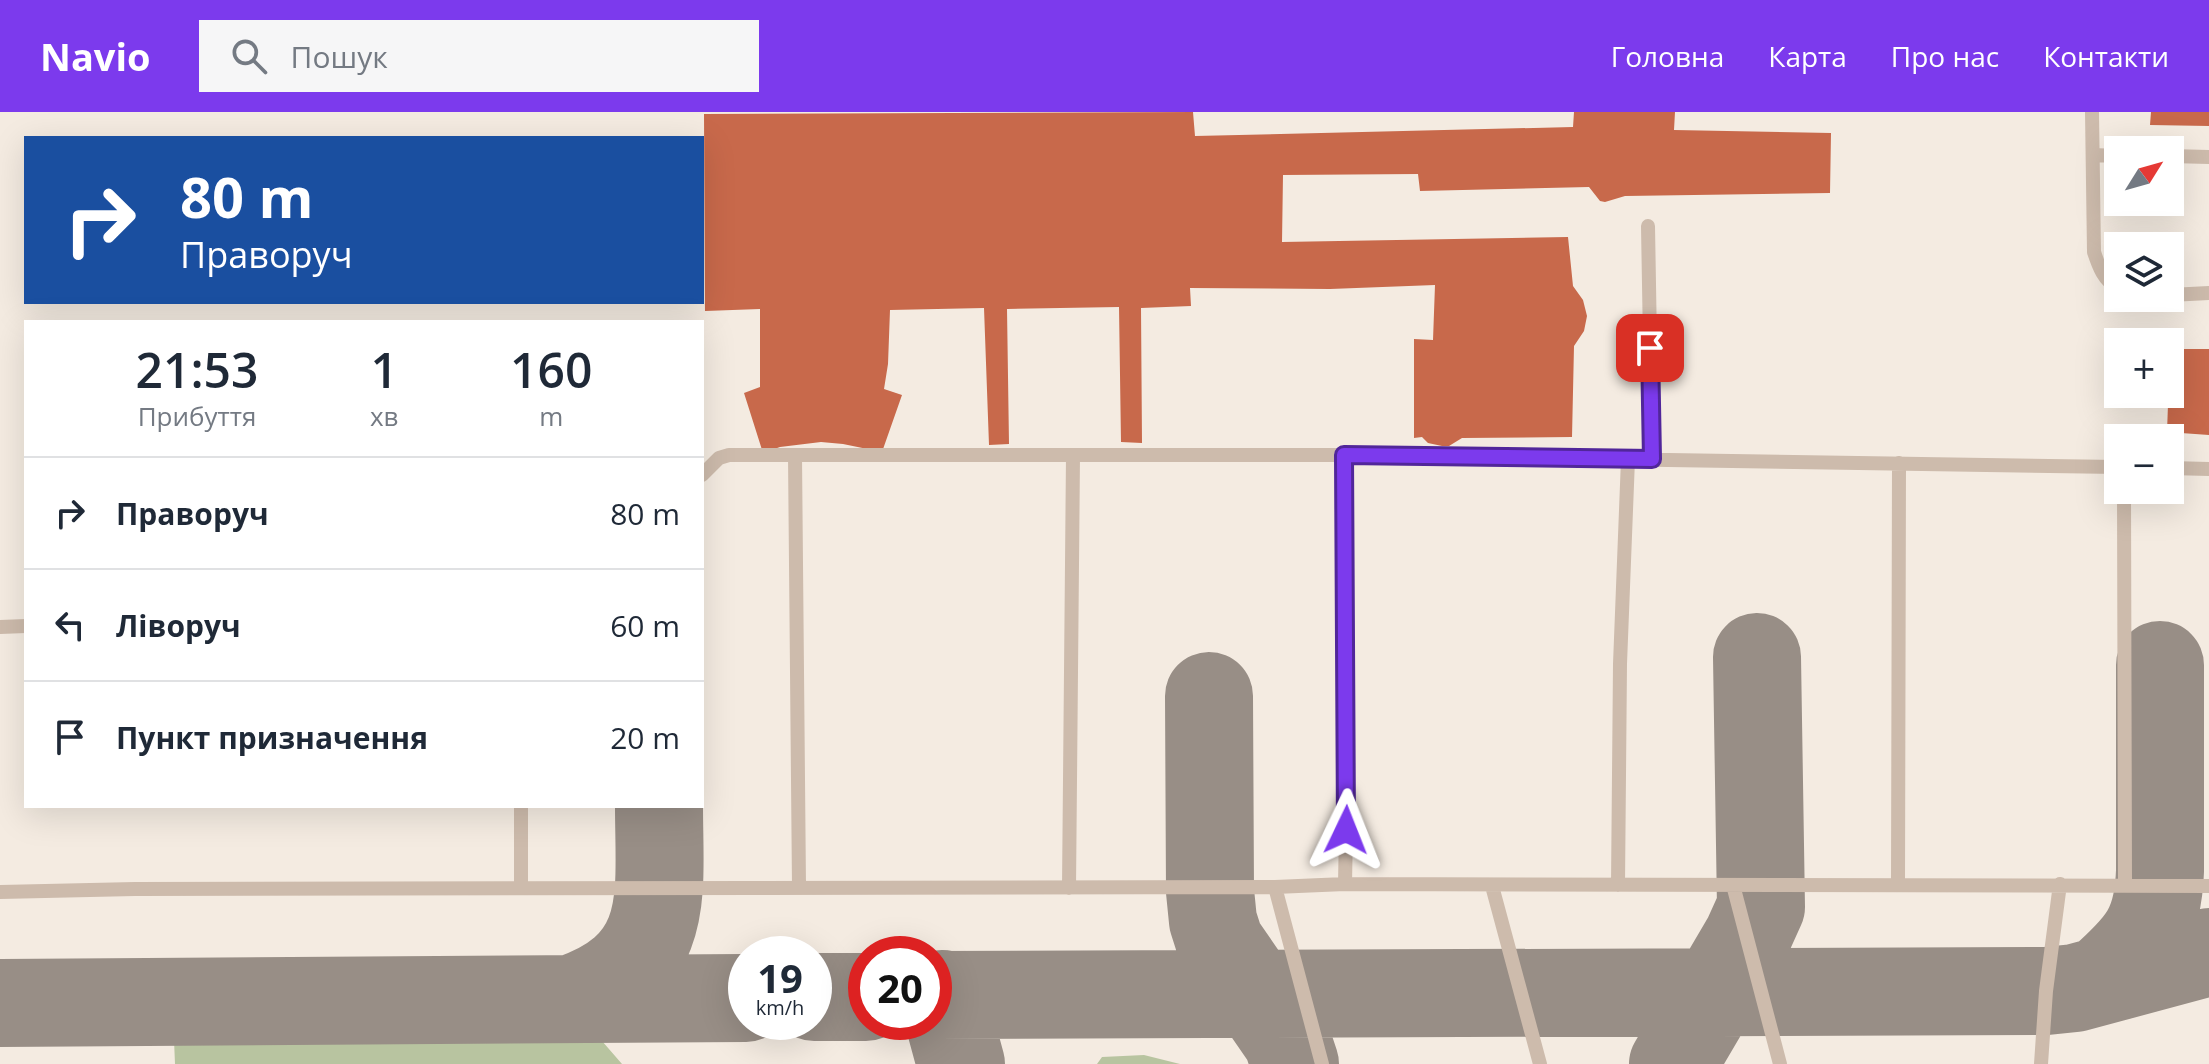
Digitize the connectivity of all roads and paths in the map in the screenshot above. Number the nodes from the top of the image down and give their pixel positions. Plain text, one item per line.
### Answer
1 (2092, 112) edge
2 (2093, 155) junction
3 (2104, 155) edge
4 (2184, 156) edge
5 (2209, 157) edge
6 (1648, 226) dead end
7 (2104, 275) edge
8 (2209, 293) edge
9 (2184, 294) edge
10 (1344, 455) junction
11 (795, 456) junction
12 (1073, 456) junction
13 (1628, 459) junction
14 (1652, 459) junction
15 (1899, 463) junction
16 (2104, 467) edge
17 (2184, 468) edge
18 (2209, 469) edge
19 (704, 473) edge
20 (2124, 504) edge
21 (24, 626) edge
22 (0, 627) edge
23 (521, 808) edge
24 (1345, 884) junction
25 (1898, 884) junction
26 (2060, 884) junction
27 (1618, 885) junction
28 (1733, 885) junction
29 (2125, 885) junction
30 (1492, 886) junction
31 (2209, 886) edge
32 (799, 887) junction
33 (1275, 887) junction
34 (521, 888) junction
35 (1069, 888) junction
36 (0, 892) edge
37 (1322, 1064) edge
38 (1540, 1064) edge
39 (1780, 1064) edge
40 (2041, 1064) edge

1 - 2 lane
2 - 3 lane
2 - 7 lane
4 - 5 lane
6 - 14 lane
8 - 9 lane
10 - 12 lane
10 - 13 lane
10 - 24 lane
11 - 12 lane
11 - 19 lane
11 - 32 lane
12 - 35 lane
13 - 14 lane
13 - 27 lane
14 - 15 lane
15 - 16 lane
15 - 25 lane
17 - 18 lane
20 - 29 lane
21 - 22 lane
23 - 34 lane
24 - 30 lane
24 - 33 lane
25 - 26 lane
25 - 28 lane
26 - 29 lane
26 - 40 lane
27 - 28 lane
27 - 30 lane
28 - 39 lane
29 - 31 lane
30 - 38 lane
32 - 34 lane
32 - 35 lane
33 - 35 lane
33 - 37 lane
34 - 36 lane

